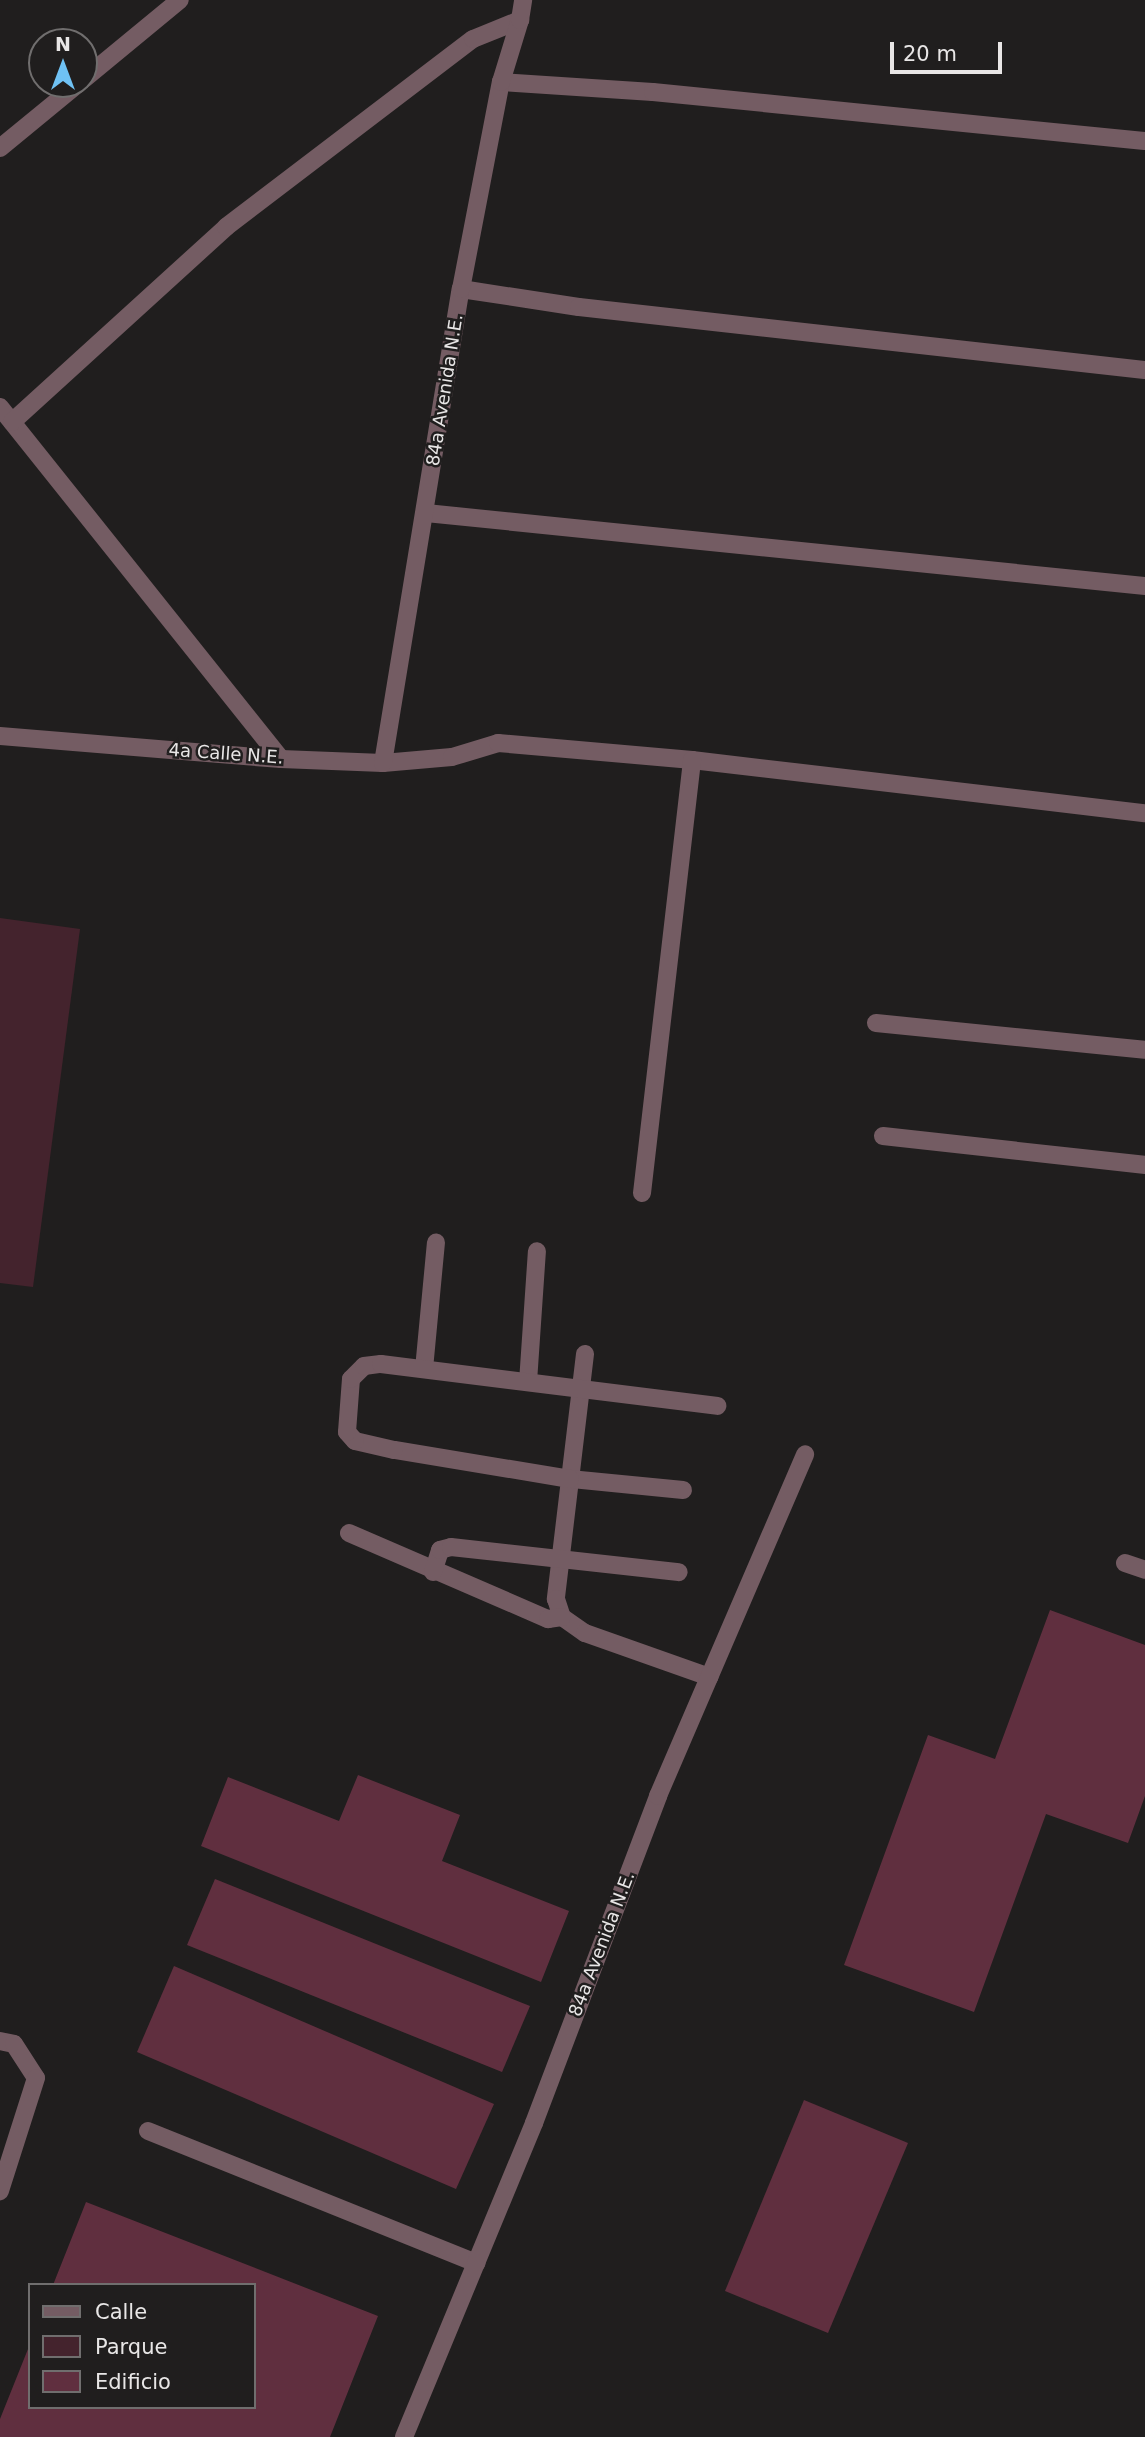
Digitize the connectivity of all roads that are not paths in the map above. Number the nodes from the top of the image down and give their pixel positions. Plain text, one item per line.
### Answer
1 (180, 0) edge
2 (523, 0) edge
3 (520, 20) junction
4 (98, 67) edge
5 (501, 82) junction
6 (61, 98) edge
7 (1145, 141) edge
8 (0, 148) edge
9 (461, 289) junction
10 (1145, 370) edge
11 (0, 407) edge
12 (12, 422) junction
13 (426, 513) junction
14 (1145, 586) edge
15 (0, 736) edge
16 (281, 759) junction
17 (692, 760) junction
18 (383, 763) junction
19 (1145, 813) edge
20 (876, 1024) dead end
21 (1145, 1050) edge
22 (883, 1136) dead end
23 (1145, 1165) edge
24 (642, 1193) dead end
25 (436, 1244) dead end
26 (537, 1251) dead end
27 (585, 1354) dead end
28 (424, 1369) junction
29 (528, 1382) junction
30 (581, 1388) junction
31 (717, 1406) dead end
32 (805, 1454) dead end
33 (570, 1479) junction
34 (683, 1490) dead end
35 (349, 1534) dead end
36 (561, 1561) junction
37 (1125, 1563) dead end
38 (1145, 1570) edge
39 (433, 1572) junction
40 (680, 1572) dead end
41 (562, 1616) junction
42 (709, 1677) junction
43 (0, 2041) edge
44 (148, 2132) dead end
45 (0, 2191) edge
46 (476, 2263) junction
47 (404, 2437) edge

1 - 4 street
2 - 3 street, 84a Avenida N.E.
3 - 5 street, 84a Avenida N.E.
3 - 12 street
5 - 7 street
5 - 9 street, 84a Avenida N.E.
6 - 8 street
9 - 10 street
9 - 13 street, 84a Avenida N.E.
11 - 12 street
12 - 16 street
13 - 14 street
13 - 18 street, 84a Avenida N.E.
15 - 16 street, 4a Calle N.E.
16 - 18 street, 4a Calle N.E.
17 - 18 street, 4a Calle N.E.
17 - 19 street, 4a Calle N.E.
17 - 24 street
20 - 21 street
22 - 23 street
25 - 28 street
26 - 29 street
27 - 30 street
28 - 29 street
28 - 33 street
29 - 30 street
30 - 31 street
30 - 33 street
32 - 42 street, 84a Avenida N.E.
33 - 34 street
33 - 36 street
35 - 39 street
36 - 39 street
36 - 40 street
36 - 41 street
37 - 38 street
39 - 41 street
41 - 42 street
42 - 46 street, 84a Avenida N.E.
43 - 45 street
44 - 46 street
46 - 47 street, 84a Avenida N.E.

